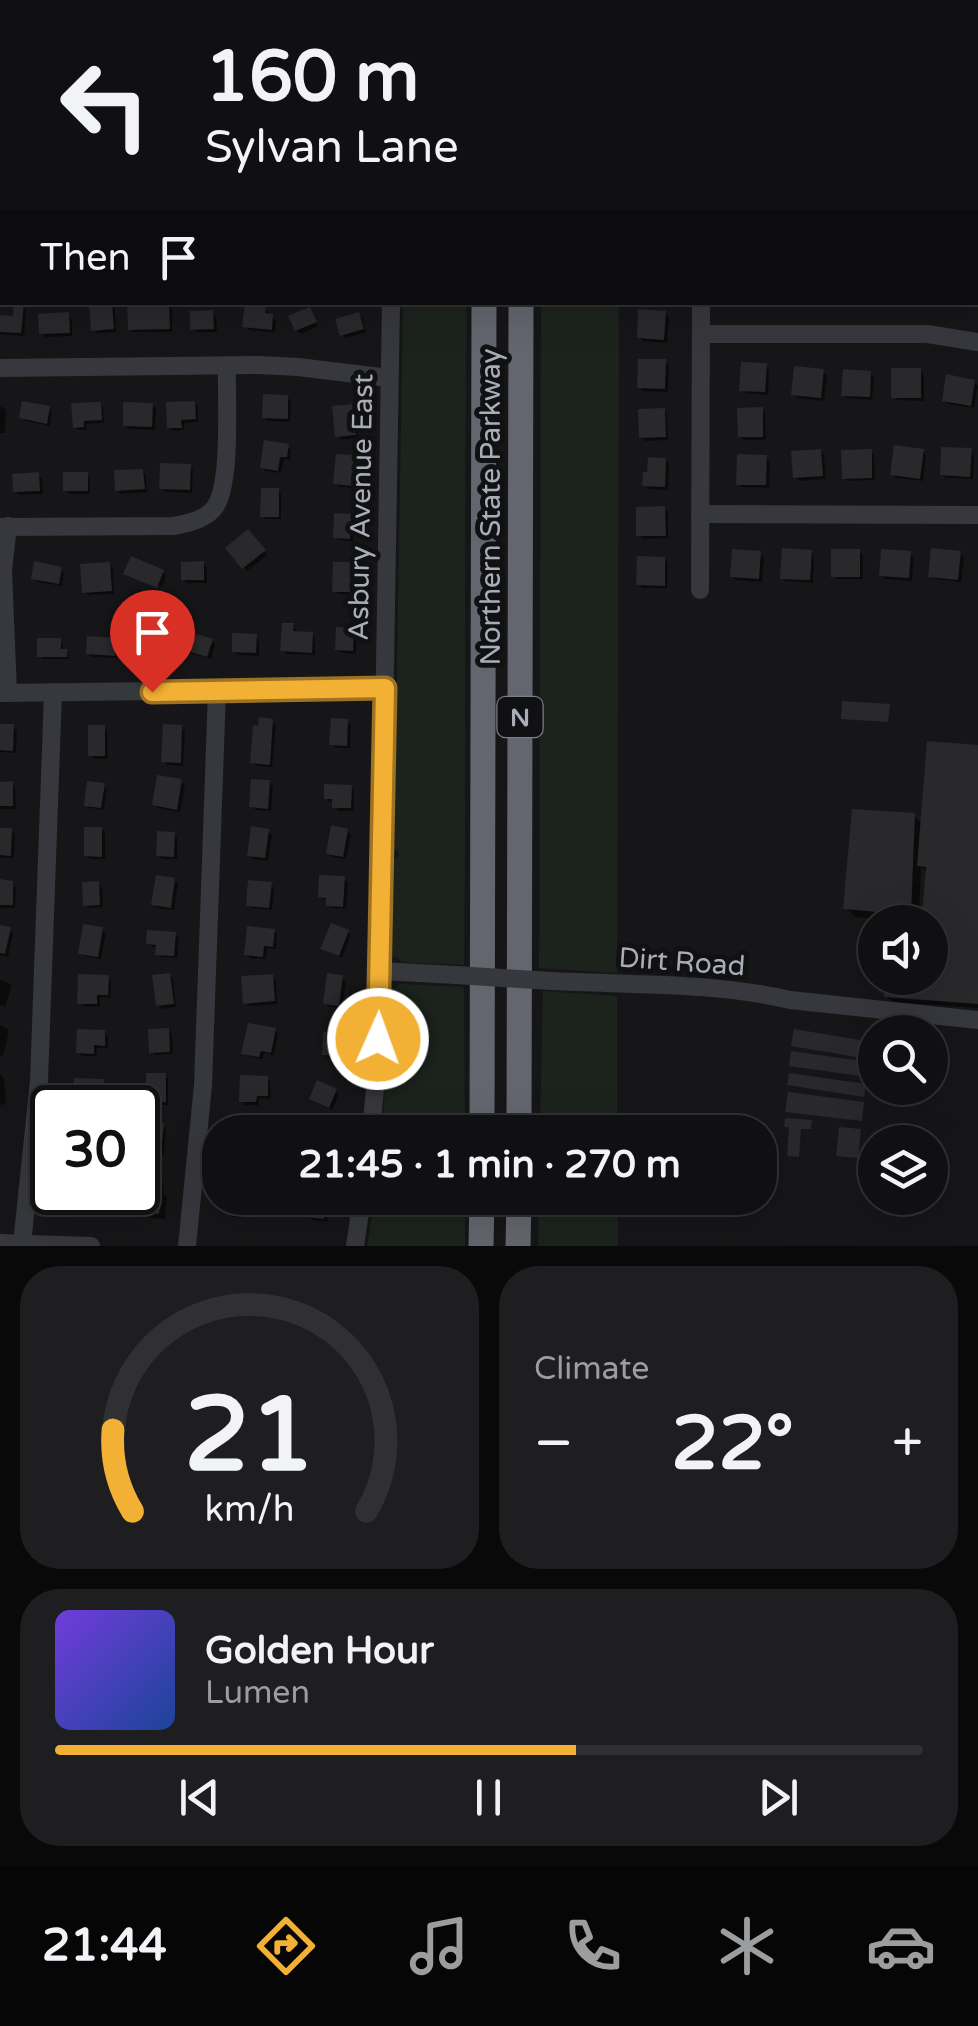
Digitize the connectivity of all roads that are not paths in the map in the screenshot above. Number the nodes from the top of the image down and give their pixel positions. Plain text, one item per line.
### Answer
1 (391, 305) edge
2 (484, 305) edge
3 (521, 305) edge
4 (701, 305) edge
5 (701, 334) junction
6 (978, 342) edge
7 (227, 366) junction
8 (0, 368) edge
9 (389, 378) junction
10 (700, 514) junction
11 (978, 515) edge
12 (4, 526) edge
13 (700, 590) dead end
14 (385, 688) junction
15 (217, 690) junction
16 (4, 693) edge
17 (53, 693) junction
18 (380, 971) junction
19 (978, 1020) edge
20 (373, 1115) edge
21 (482, 1115) edge
22 (519, 1115) edge
23 (360, 1215) edge
24 (482, 1215) edge
25 (518, 1215) edge
26 (0, 1243) edge
27 (22, 1244) edge
28 (92, 1246) edge
29 (187, 1246) edge
30 (355, 1246) edge
31 (481, 1246) edge
32 (518, 1246) edge

1 - 9 street, Asbury Avenue East
2 - 21 highway, Northern State Parkway / N
3 - 22 highway, Northern State Parkway / N
4 - 5 street
5 - 6 street
5 - 10 street
7 - 8 street
7 - 9 street
7 - 12 street
9 - 14 street, Asbury Avenue East
10 - 11 street
10 - 13 street
12 - 16 street
14 - 15 street
14 - 18 street, Asbury Avenue East
15 - 17 street
15 - 29 street
16 - 17 street
17 - 27 street
18 - 19 street, Dirt Road, bridge
18 - 20 street, Asbury Avenue East
23 - 30 street
24 - 31 highway
25 - 32 highway
26 - 27 street
27 - 28 street

